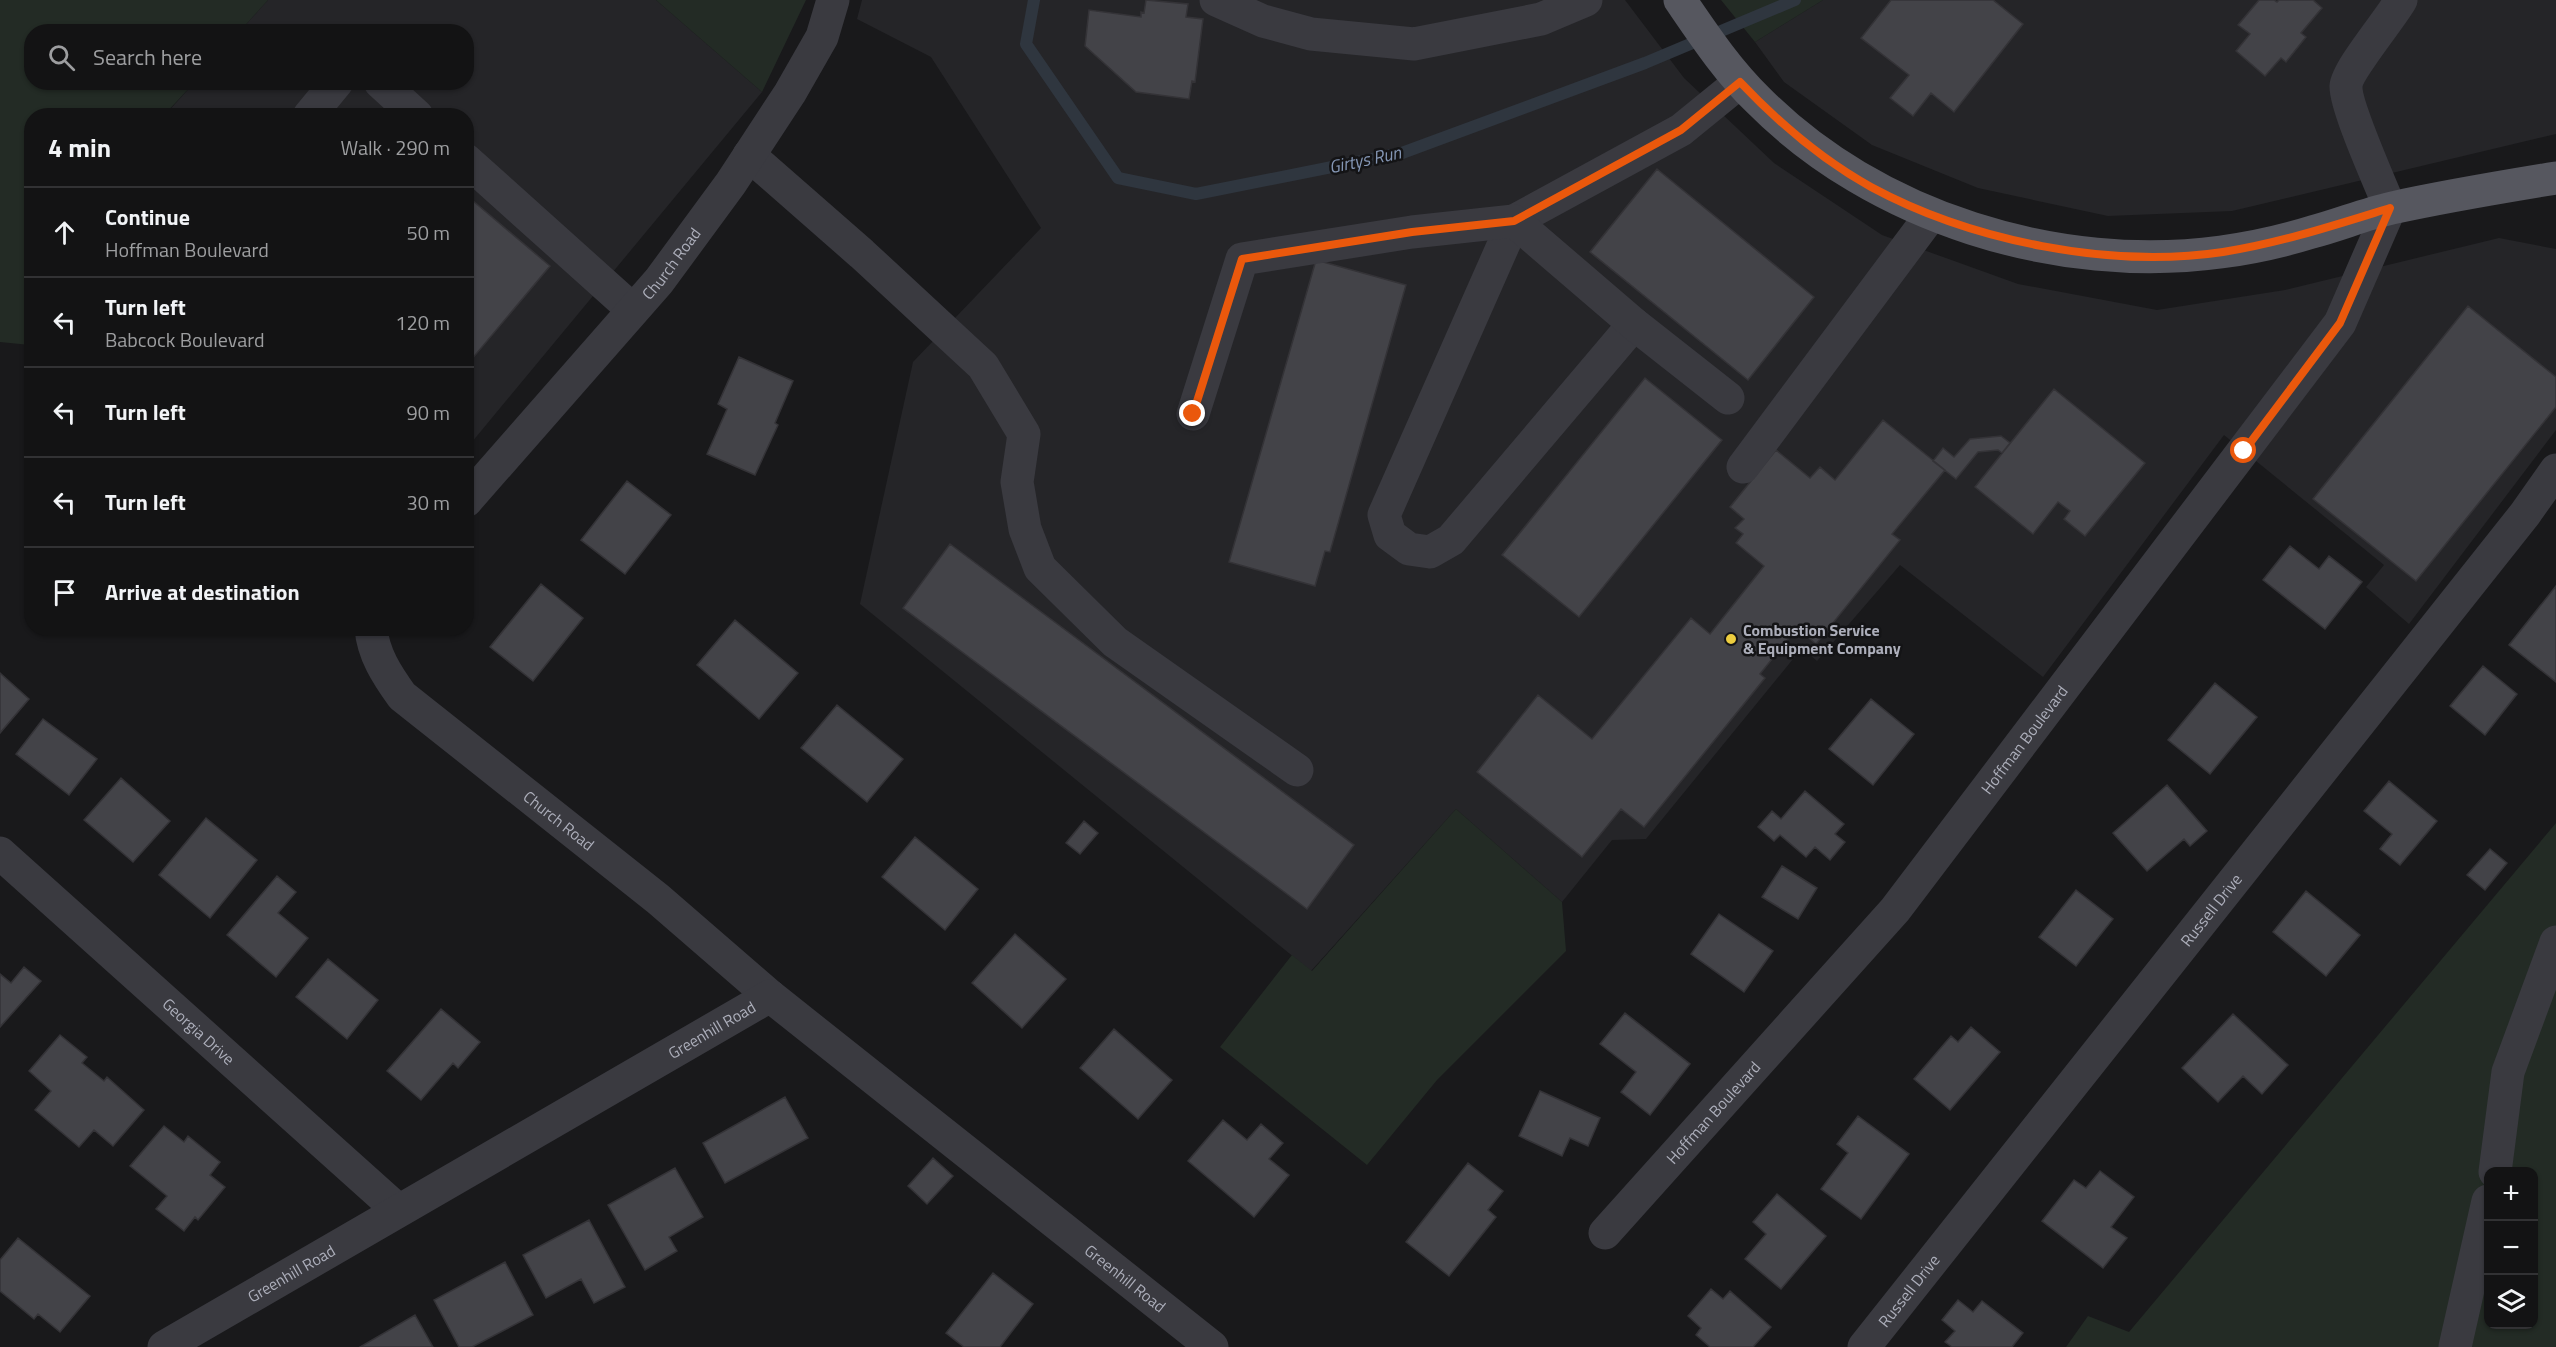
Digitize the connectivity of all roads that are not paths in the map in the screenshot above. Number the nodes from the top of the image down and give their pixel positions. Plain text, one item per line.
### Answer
1 (833, 0) edge
2 (1216, 0) edge
3 (1586, 0) edge
4 (1680, 0) edge
5 (2401, 0) edge
6 (1731, 72) junction
7 (330, 90) edge
8 (389, 90) edge
9 (316, 108) edge
10 (408, 108) edge
11 (749, 155) junction
12 (474, 167) edge
13 (2556, 178) edge
14 (2390, 208) junction
15 (1931, 215) junction
16 (1514, 221) junction
17 (633, 309) junction
18 (1634, 324) junction
19 (1728, 398) dead end
20 (1193, 414) dead end
21 (1743, 467) dead end
22 (2556, 470) edge
23 (474, 492) edge
24 (372, 636) edge
25 (1297, 770) dead end
26 (0, 853) edge
27 (2556, 942) edge
28 (770, 996) junction
29 (2496, 1167) edge
30 (398, 1210) junction
31 (2484, 1219) edge
32 (1605, 1233) dead end
33 (164, 1347) edge
34 (1212, 1347) edge
35 (1863, 1347) edge
36 (2455, 1347) edge

1 - 11 street, Church Road
2 - 3 street
4 - 6 main road
5 - 14 street
6 - 15 main road
6 - 16 street
7 - 9 street
8 - 10 street
11 - 17 street, Church Road
11 - 25 street
12 - 17 street
13 - 14 main road
14 - 15 main road
14 - 32 street, Hoffman Boulevard
15 - 21 street
16 - 18 street
16 - 18 street
16 - 20 street
17 - 23 street, Church Road
18 - 19 street
22 - 35 street, Russell Drive
24 - 28 street, Church Road
26 - 30 street, Georgia Drive
27 - 29 street
28 - 30 street, Greenhill Road
28 - 34 street, Greenhill Road
30 - 33 street, Greenhill Road
31 - 36 street

